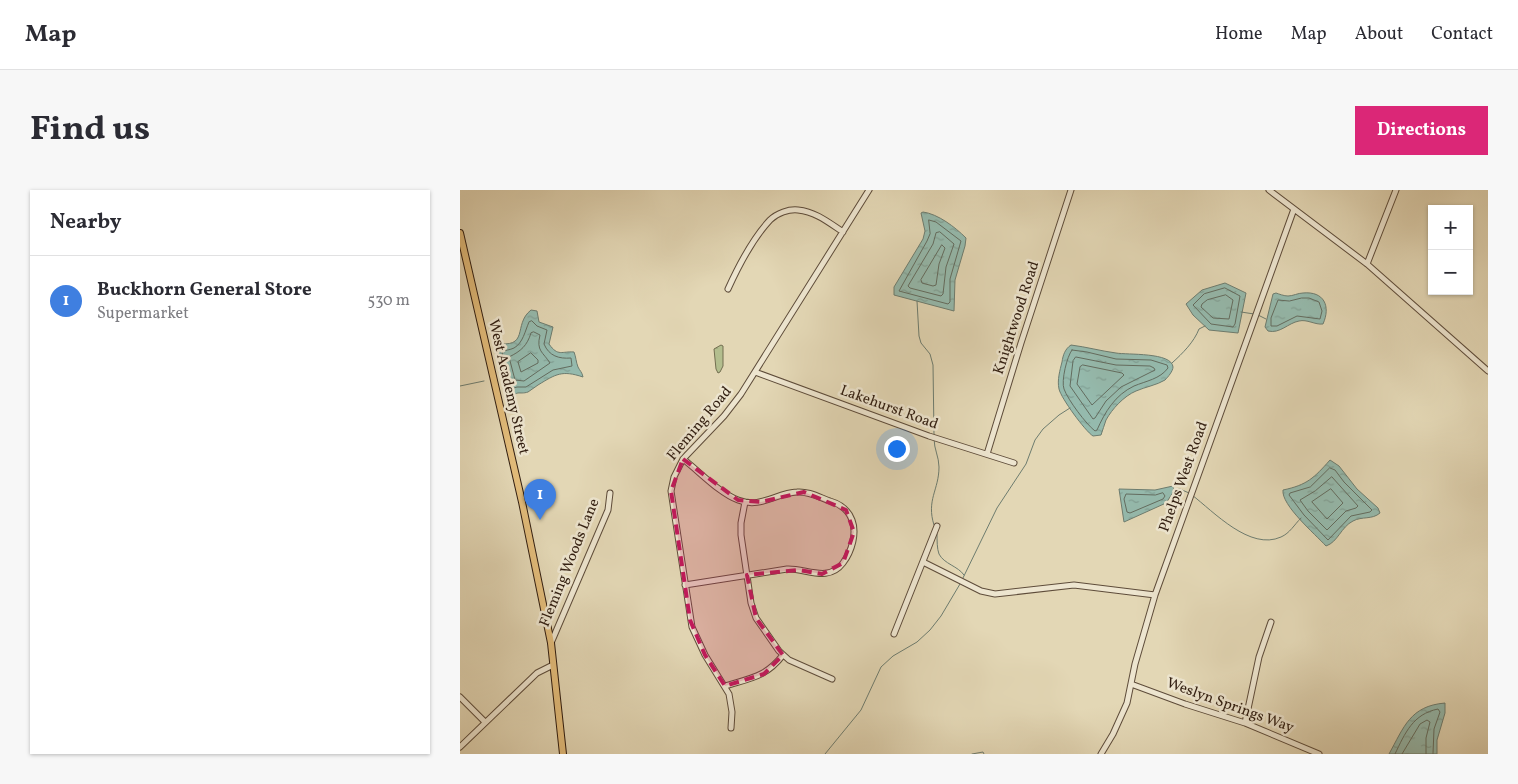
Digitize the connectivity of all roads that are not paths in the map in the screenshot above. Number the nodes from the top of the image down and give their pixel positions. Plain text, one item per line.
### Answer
1 (869, 190) edge
2 (1071, 190) edge
3 (1269, 190) edge
4 (1396, 190) edge
5 (1294, 209) junction
6 (843, 232) junction
7 (460, 233) edge
8 (1367, 264) junction
9 (728, 289) dead end
10 (1488, 371) edge
11 (755, 372) junction
12 (987, 454) junction
13 (684, 459) junction
14 (1014, 463) dead end
15 (610, 493) dead end
16 (745, 502) junction
17 (938, 526) dead end
18 (923, 562) junction
19 (747, 575) junction
20 (685, 585) junction
21 (1155, 595) junction
22 (1271, 622) dead end
23 (894, 634) dead end
24 (551, 643) junction
25 (783, 655) junction
26 (553, 665) junction
27 (832, 679) dead end
28 (1130, 684) junction
29 (726, 686) junction
30 (460, 697) edge
31 (486, 722) junction
32 (1244, 723) junction
33 (731, 728) dead end
34 (460, 748) edge
35 (563, 754) edge
36 (1101, 754) edge
37 (1319, 754) edge

1 - 6 street, Fleming Road
2 - 12 street, Knightwood Road
3 - 5 street
4 - 8 street
5 - 8 street
5 - 21 street, Phelps West Road
6 - 9 street
6 - 11 street, Fleming Road
7 - 24 main road, West Academy Street
8 - 10 street
11 - 12 street, Lakehurst Road
11 - 13 street, Fleming Road
12 - 14 street, Lakehurst Road
13 - 16 street
13 - 20 street, Fleming Road
15 - 24 street, Fleming Woods Lane
16 - 19 street
16 - 19 street
17 - 18 street
18 - 21 street
18 - 23 street
19 - 20 street
19 - 25 street
20 - 29 street, Fleming Road
21 - 28 street, Phelps West Road
22 - 32 street
24 - 26 main road, West Academy Street
25 - 27 street
25 - 29 street
26 - 31 street
26 - 35 main road, West Academy Street
28 - 32 street, Weslyn Springs Way
28 - 36 street, Phelps West Road
29 - 33 street, Fleming Road
30 - 31 street
31 - 34 street
32 - 37 street, Weslyn Springs Way

